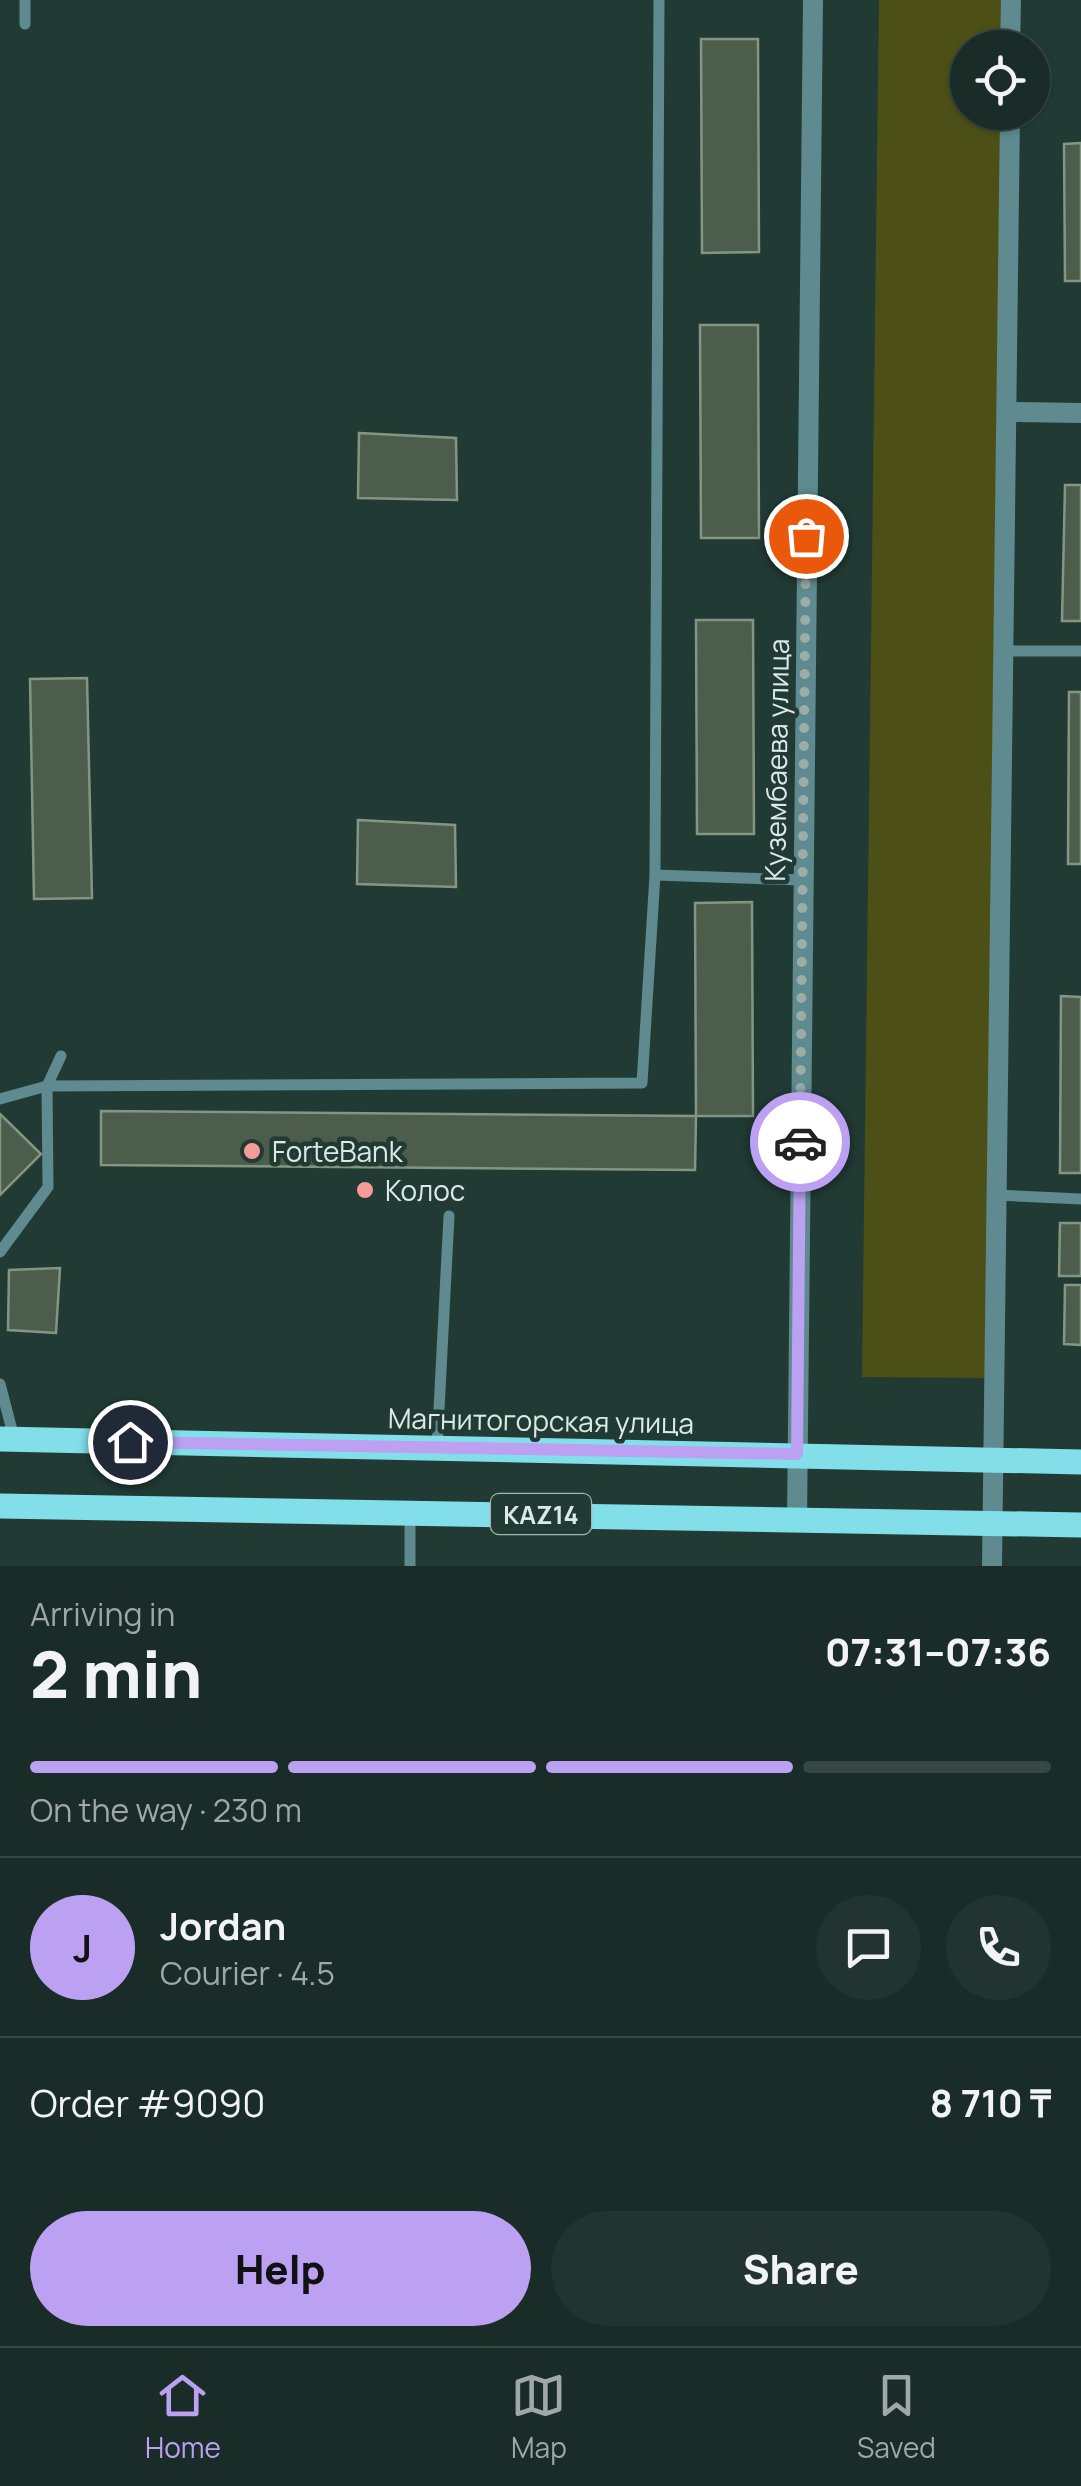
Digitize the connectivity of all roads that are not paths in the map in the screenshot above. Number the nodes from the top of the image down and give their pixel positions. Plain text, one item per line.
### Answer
1 (26, 0) edge
2 (659, 0) edge
3 (812, 0) edge
4 (1011, 0) edge
5 (25, 24) dead end
6 (1010, 30) edge
7 (1010, 130) edge
8 (1007, 412) junction
9 (1081, 413) edge
10 (1004, 651) junction
11 (1081, 651) edge
12 (655, 874) junction
13 (802, 880) junction
14 (61, 1056) dead end
15 (47, 1086) junction
16 (0, 1099) edge
17 (997, 1196) junction
18 (1081, 1199) edge
19 (449, 1216) dead end
20 (0, 1252) edge
21 (0, 1384) edge
22 (7, 1440) edge
23 (436, 1448) junction
24 (797, 1454) junction
25 (993, 1462) junction
26 (1081, 1462) edge
27 (0, 1506) edge
28 (410, 1511) junction
29 (797, 1521) junction
30 (1081, 1525) edge
31 (992, 1526) junction
32 (410, 1566) edge
33 (992, 1566) edge

1 - 5 lane
2 - 12 lane
3 - 13 street, Кузембаева улица
4 - 6 street
7 - 8 street
8 - 9 street
8 - 10 street
10 - 11 lane
10 - 17 street
12 - 13 lane
12 - 15 lane
13 - 24 street, Кузембаева улица
14 - 15 lane
15 - 16 lane
15 - 20 lane
17 - 18 lane
17 - 25 street
19 - 23 lane
21 - 22 lane
22 - 23 main road, Магнитогорская улица
23 - 24 main road, Магнитогорская улица
24 - 25 main road, Магнитогорская улица
24 - 29 street, Кузембаева улица
25 - 26 main road, Магнитогорская улица
25 - 31 street
27 - 28 main road, KAZ14
28 - 29 main road, KAZ14
28 - 32 lane
29 - 31 main road, KAZ14
30 - 31 main road, KAZ14
31 - 33 street

